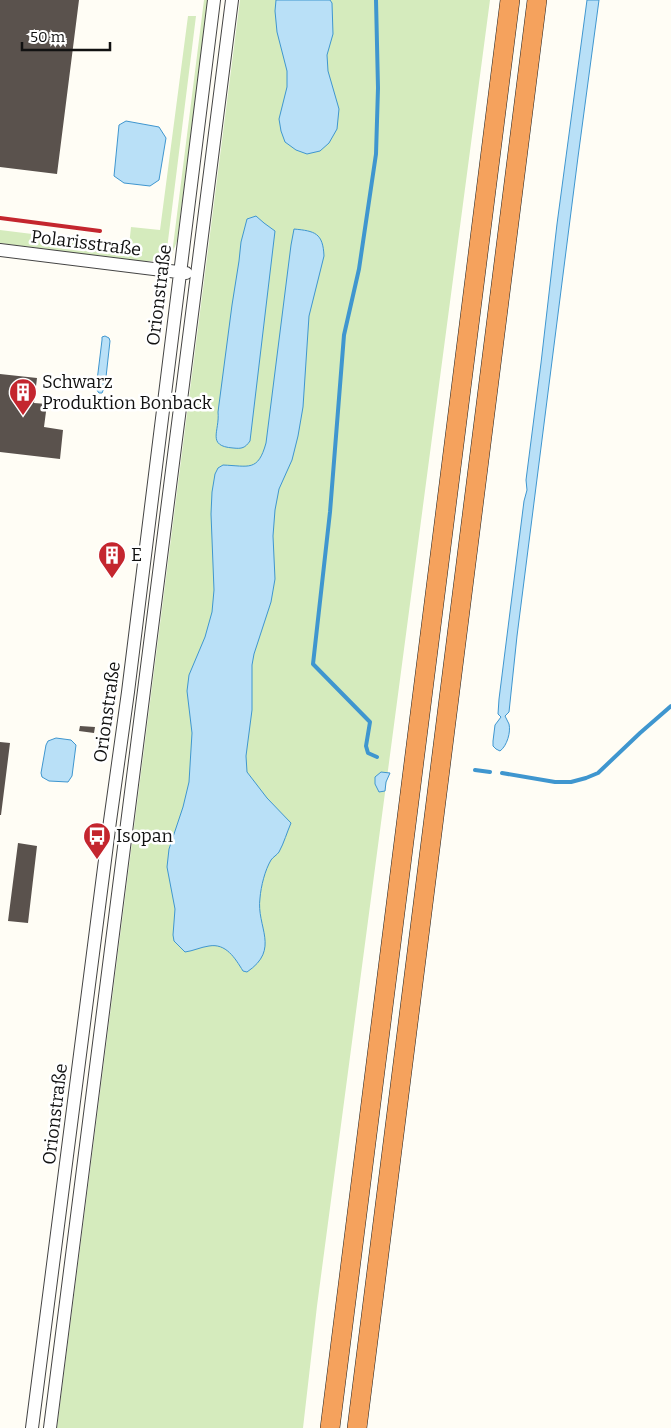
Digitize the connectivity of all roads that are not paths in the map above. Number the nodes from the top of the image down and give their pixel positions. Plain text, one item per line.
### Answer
1 (214, 0) edge
2 (232, 0) edge
3 (510, 0) edge
4 (537, 0) edge
5 (0, 250) edge
6 (180, 272) junction
7 (197, 275) junction
8 (32, 1428) edge
9 (50, 1428) edge
10 (330, 1428) edge
11 (357, 1428) edge

1 - 6 street, Orionstraße
2 - 7 street, Orionstraße
3 - 10 highway
4 - 11 highway
5 - 6 street, Polarisstraße
6 - 7 street, Polarisstraße
6 - 8 street, Orionstraße
7 - 9 street, Orionstraße

